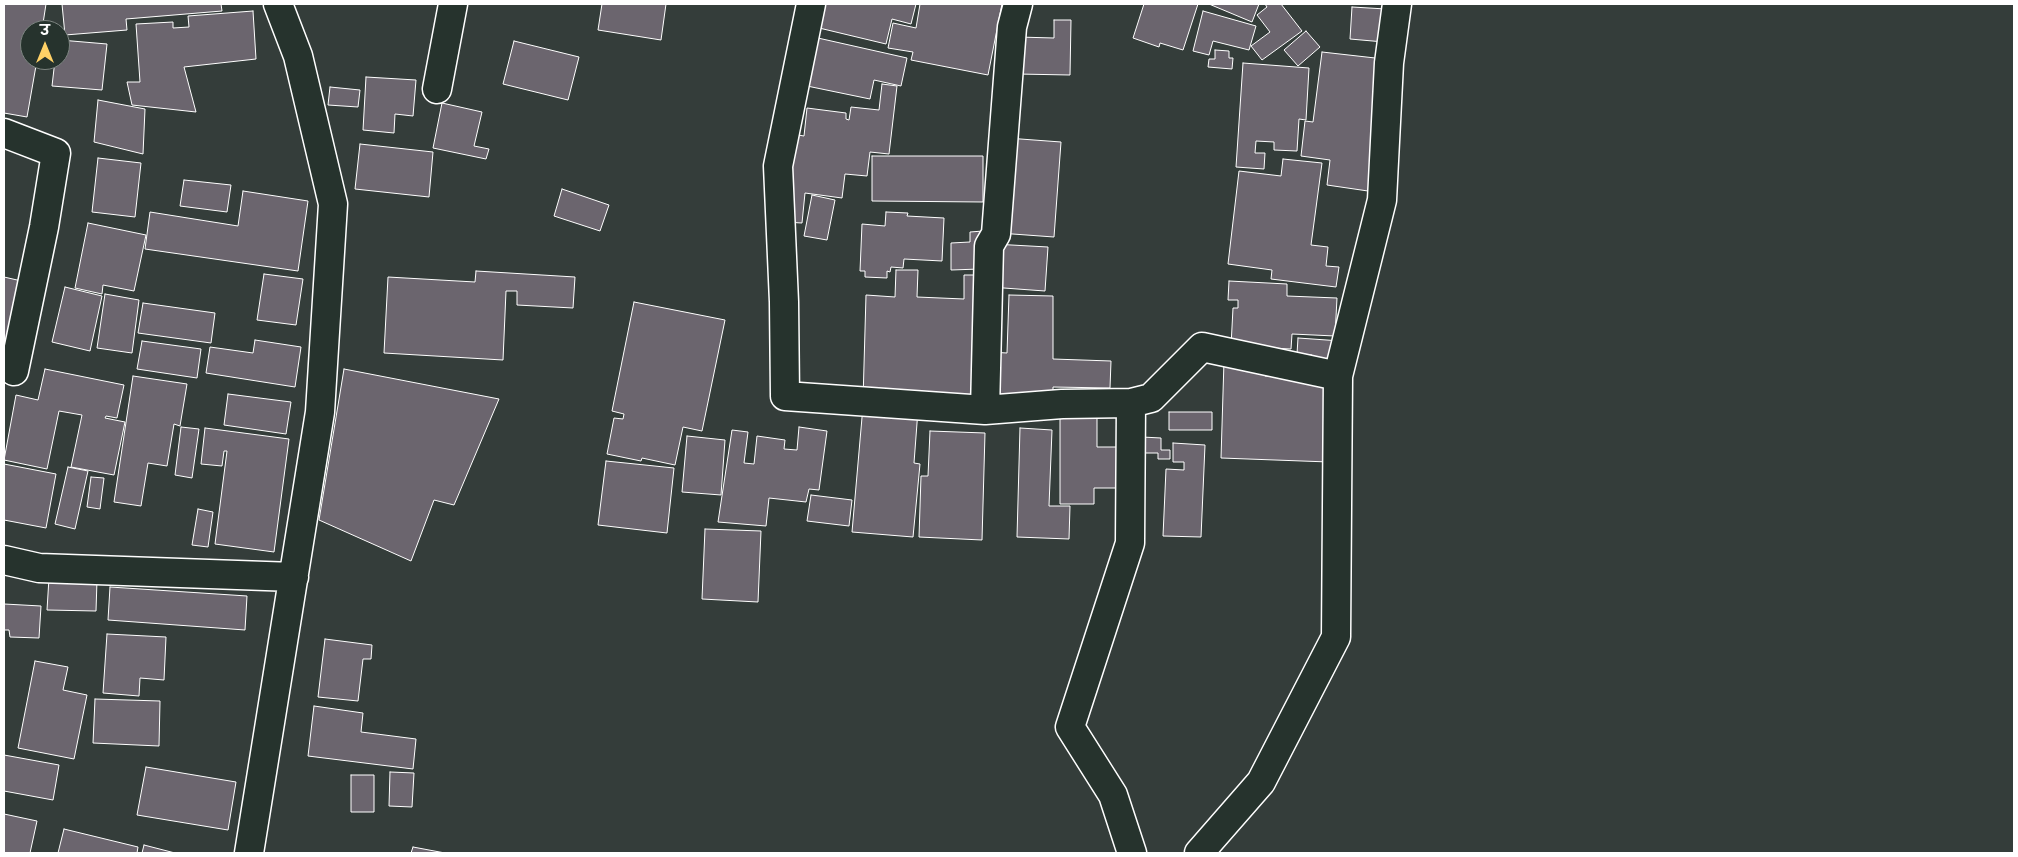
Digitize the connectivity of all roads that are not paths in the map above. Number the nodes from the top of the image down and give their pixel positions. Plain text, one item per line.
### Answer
1 (278, 4) edge
2 (453, 4) edge
3 (811, 4) edge
4 (1018, 4) edge
5 (1397, 4) edge
6 (437, 89) dead end
7 (4, 133) edge
8 (14, 371) dead end
9 (1338, 376) junction
10 (1131, 403) junction
11 (985, 410) junction
12 (4, 560) edge
13 (294, 577) junction
14 (250, 853) edge
15 (1132, 853) edge
16 (1199, 853) edge

1 - 13 street
2 - 6 street
3 - 11 street
4 - 11 street
5 - 9 street
7 - 8 street
9 - 10 street
9 - 16 street
10 - 11 street
10 - 15 street
12 - 13 street
13 - 14 street

